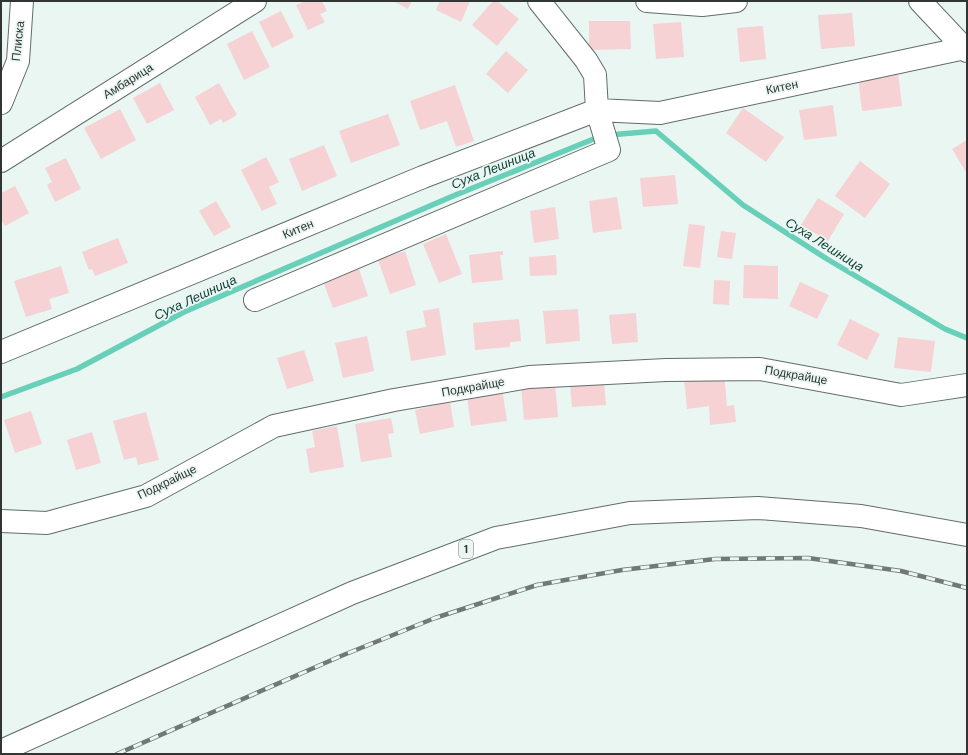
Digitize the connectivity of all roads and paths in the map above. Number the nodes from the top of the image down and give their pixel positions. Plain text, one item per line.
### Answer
1 (22, 1) edge
2 (255, 1) edge
3 (539, 1) edge
4 (647, 1) edge
5 (736, 1) edge
6 (920, 1) edge
7 (966, 49) edge
8 (1, 103) edge
9 (597, 110) junction
10 (1, 161) edge
11 (255, 300) dead end
12 (1, 352) edge
13 (967, 386) edge
14 (1, 521) edge
15 (967, 535) edge
16 (1, 751) edge

1 - 8 main road, Плиска
2 - 10 main road, Амбарица
3 - 9 main road
4 - 5 main road
6 - 7 main road
7 - 9 main road, Китен
9 - 11 main road
9 - 12 main road, Китен
13 - 14 main road, Подкрайще
15 - 16 main road, 1

